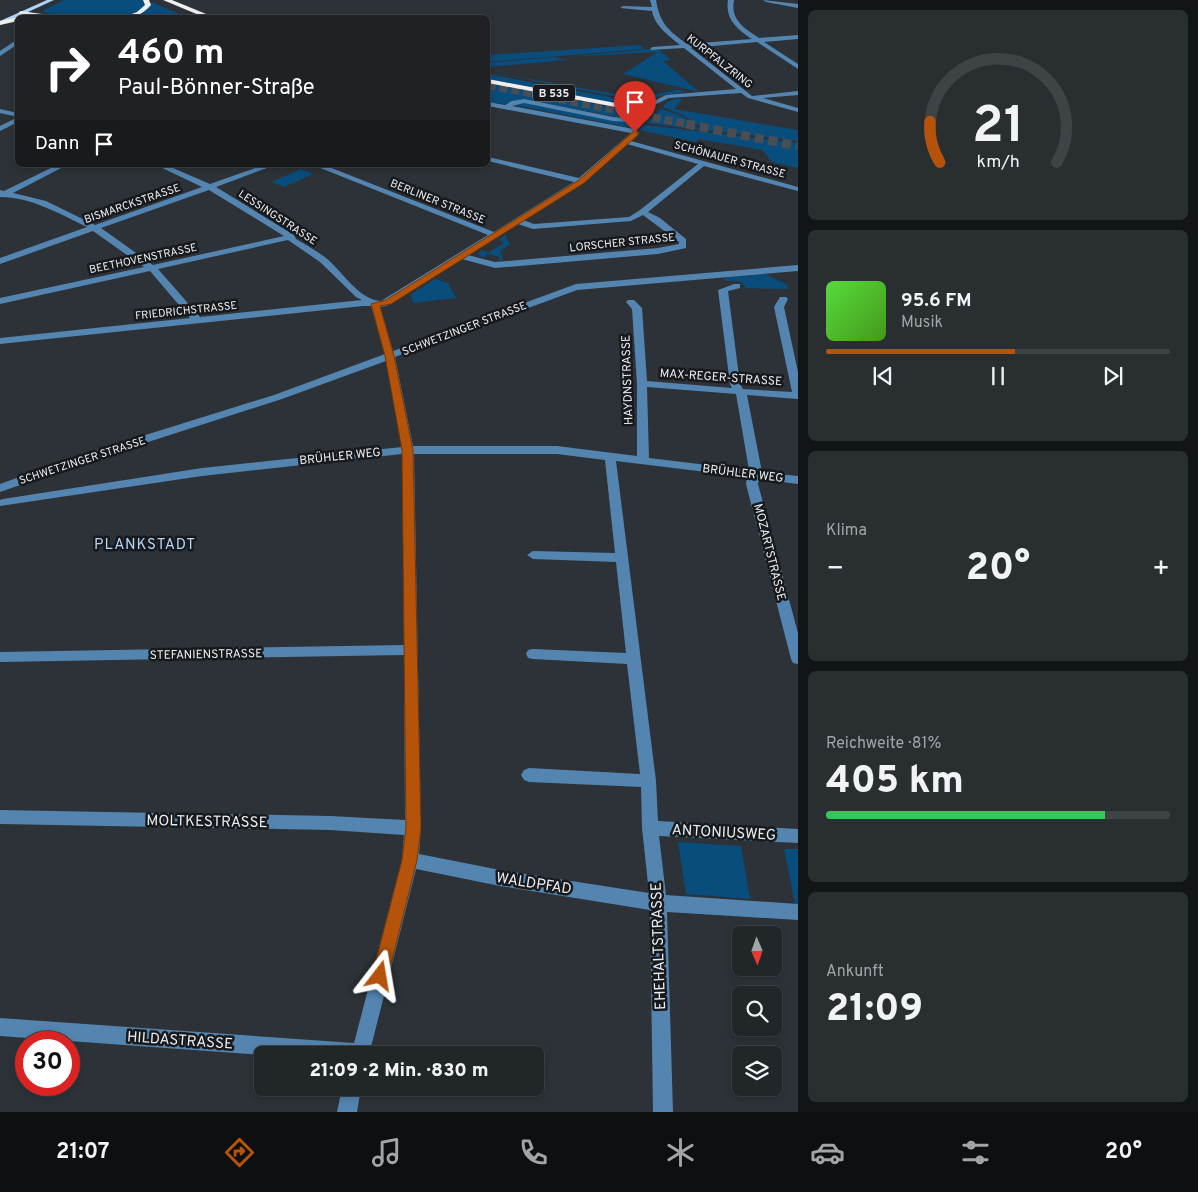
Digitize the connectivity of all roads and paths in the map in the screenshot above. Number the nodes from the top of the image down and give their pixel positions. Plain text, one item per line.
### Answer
1 (51, 0) edge
2 (146, 0) edge
3 (153, 0) edge
4 (166, 0) edge
5 (653, 0) edge
6 (731, 0) edge
7 (766, 0) edge
8 (41, 4) junction
9 (798, 6) edge
10 (624, 8) dead end
11 (653, 9) junction
12 (21, 15) edge
13 (45, 15) edge
14 (131, 15) edge
15 (191, 15) edge
16 (205, 15) edge
17 (15, 17) edge
18 (0, 23) edge
19 (798, 37) edge
20 (759, 40) junction
21 (15, 43) edge
22 (685, 46) junction
23 (652, 49) dead end
24 (0, 54) edge
25 (798, 67) edge
26 (490, 80) edge
27 (742, 91) junction
28 (798, 93) edge
29 (709, 94) junction
30 (750, 97) junction
31 (490, 104) edge
32 (621, 106) dead end
33 (506, 107) junction
34 (798, 110) edge
35 (0, 111) edge
36 (15, 114) edge
37 (15, 121) edge
38 (0, 129) edge
39 (627, 142) junction
40 (490, 159) edge
41 (702, 163) junction
42 (59, 167) edge
43 (164, 167) edge
44 (266, 167) edge
45 (322, 167) edge
46 (581, 181) junction
47 (209, 188) junction
48 (798, 189) edge
49 (2, 194) edge
50 (644, 212) junction
51 (518, 222) junction
52 (95, 228) junction
53 (495, 236) junction
54 (291, 237) junction
55 (463, 256) junction
56 (0, 262) edge
57 (152, 268) junction
58 (798, 268) edge
59 (737, 286) dead end
60 (783, 299) dead end
61 (0, 301) edge
62 (631, 302) dead end
63 (375, 304) junction
64 (198, 321) junction
65 (0, 341) edge
66 (390, 356) junction
67 (642, 384) junction
68 (739, 391) junction
69 (798, 396) edge
70 (408, 450) junction
71 (610, 456) junction
72 (643, 460) junction
73 (753, 474) junction
74 (798, 480) edge
75 (2, 488) edge
76 (1, 509) edge
77 (533, 555) dead end
78 (622, 558) junction
79 (411, 650) junction
80 (533, 654) dead end
81 (0, 657) edge
82 (634, 659) junction
83 (798, 659) edge
84 (529, 775) dead end
85 (648, 781) junction
86 (0, 817) edge
87 (413, 828) junction
88 (650, 828) junction
89 (798, 836) edge
90 (410, 860) junction
91 (658, 902) junction
92 (798, 912) edge
93 (0, 1027) edge
94 (254, 1046) edge
95 (362, 1046) edge
96 (350, 1096) edge
97 (347, 1112) edge
98 (663, 1112) edge

1 - 8 main road
2 - 14 highway
3 - 15 highway
4 - 16 highway
5 - 11 street
6 - 20 street
7 - 9 street
8 - 12 main road
8 - 13 highway
10 - 11 street
11 - 22 street, KURPFALZRING
17 - 18 highway
19 - 20 street
20 - 22 street
20 - 25 street
21 - 24 street
22 - 23 street
22 - 27 street, KURPFALZRING
26 - 32 highway, B 535
27 - 29 street
27 - 30 street, KURPFALZRING
28 - 30 street
29 - 30 street
29 - 33 street
30 - 34 street, KURPFALZRING
31 - 33 street
33 - 39 street, FRIEDRICHSTRASSE
35 - 36 street
37 - 38 street
39 - 41 street, SCHÖNAUER STRASSE
39 - 46 street, FRIEDRICHSTRASSE
40 - 46 street
41 - 48 street, SCHÖNAUER STRASSE
41 - 50 street
42 - 49 street
43 - 47 street, LESSINGSTRASSE
44 - 47 street, BISMARCKSTRASSE
45 - 53 street, BERLINER STRASSE
46 - 51 street, FRIEDRICHSTRASSE
47 - 52 street, BISMARCKSTRASSE
47 - 54 street, LESSINGSTRASSE
49 - 52 street
50 - 51 street
50 - 55 street, LORSCHER STRASSE
51 - 53 street, FRIEDRICHSTRASSE
52 - 56 street, BISMARCKSTRASSE
52 - 57 street
53 - 55 street, FRIEDRICHSTRASSE
54 - 57 street, BEETHOVENSTRASSE
54 - 63 street, LESSINGSTRASSE
55 - 63 street, FRIEDRICHSTRASSE
57 - 61 street, BEETHOVENSTRASSE
57 - 64 street
58 - 66 street, SCHWETZINGER STRASSE
59 - 68 street, MOZARTSTRASSE
60 - 69 street
62 - 67 street, HAYDNSTRASSE
63 - 64 street, FRIEDRICHSTRASSE
63 - 66 street
64 - 65 street, FRIEDRICHSTRASSE
66 - 70 street
66 - 75 street, SCHWETZINGER STRASSE
67 - 68 street, MAX-REGER-STRASSE
67 - 72 street, HAYDNSTRASSE
68 - 69 street, MAX-REGER-STRASSE
68 - 73 street, MOZARTSTRASSE
70 - 71 street, BRÜHLER WEG
70 - 76 street, BRÜHLER WEG
70 - 79 street
71 - 72 street, BRÜHLER WEG
71 - 78 street, EHEHALTSTRASSE
72 - 73 street, BRÜHLER WEG
73 - 74 street, BRÜHLER WEG
73 - 83 street, MOZARTSTRASSE
75 - 76 street
77 - 78 street
78 - 82 street, EHEHALTSTRASSE
79 - 81 street, STEFANIENSTRASSE
79 - 87 street
80 - 82 street
82 - 85 street, EHEHALTSTRASSE
84 - 85 street
85 - 88 street, EHEHALTSTRASSE
86 - 87 street, MOLTKESTRASSE
87 - 90 street
88 - 89 street, ANTONIUSWEG
88 - 91 street, EHEHALTSTRASSE
90 - 91 street, WALDPFAD
90 - 95 street
91 - 92 street
91 - 98 street, EHEHALTSTRASSE
93 - 94 street, HILDASTRASSE
96 - 97 street

